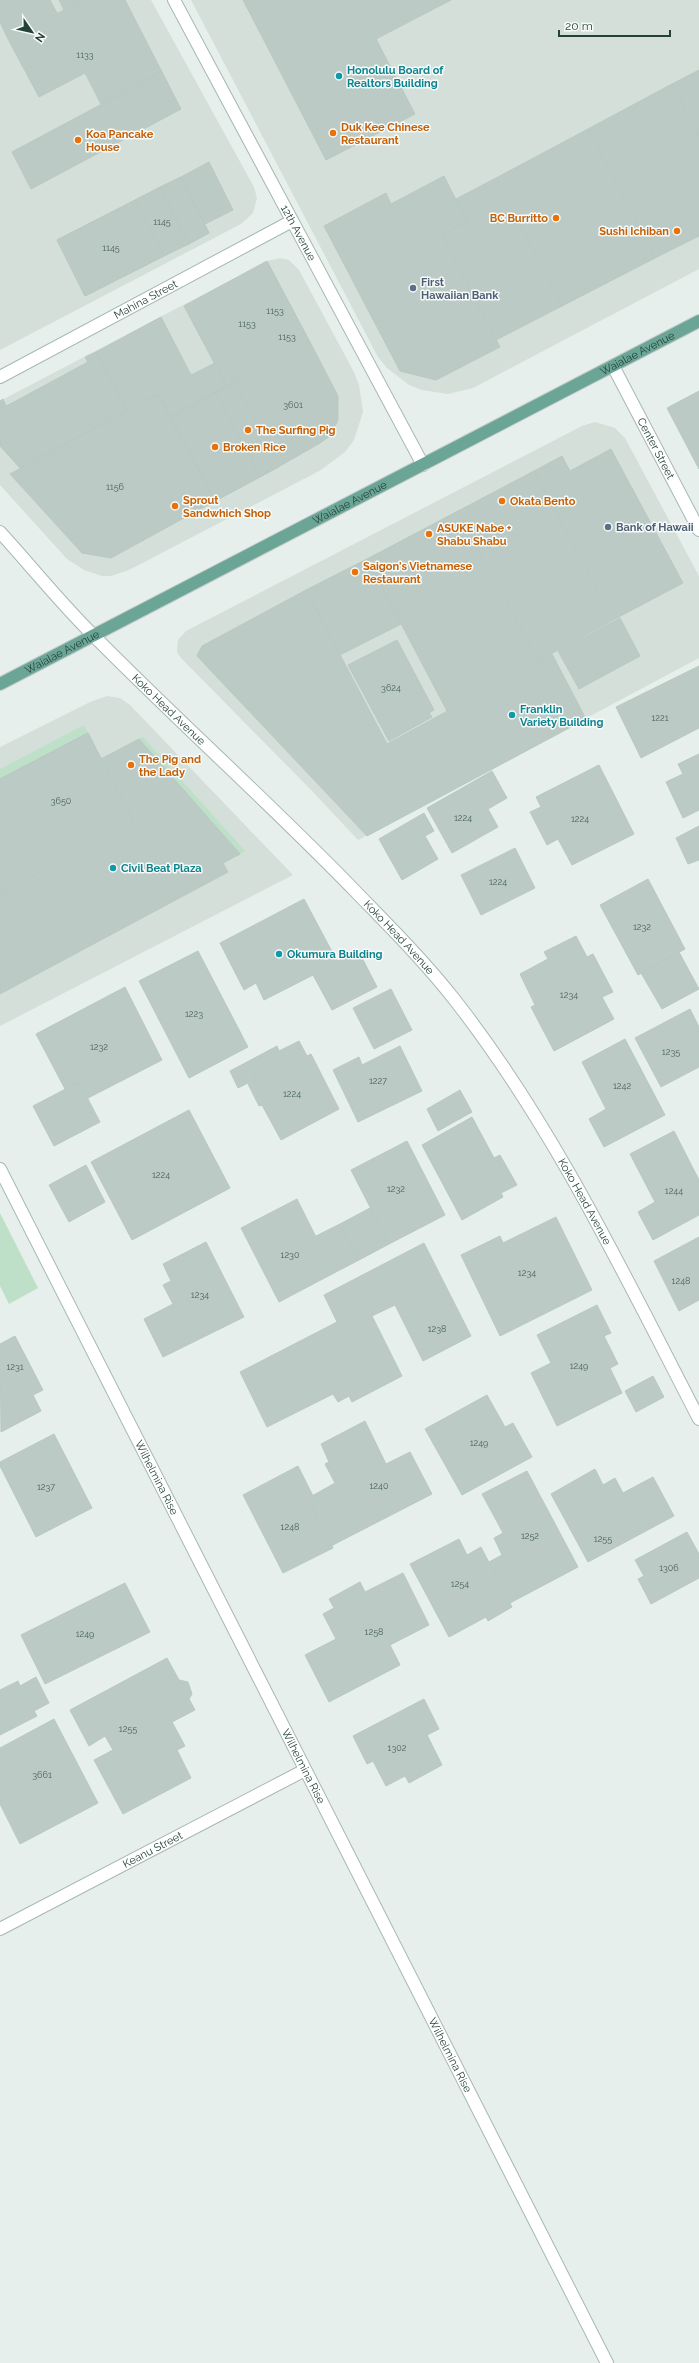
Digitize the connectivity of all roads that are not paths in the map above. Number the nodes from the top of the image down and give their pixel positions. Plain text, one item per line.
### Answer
1 (174, 0) edge
2 (292, 221) junction
3 (699, 321) edge
4 (613, 366) junction
5 (0, 377) edge
6 (423, 465) junction
7 (699, 530) edge
8 (0, 532) edge
9 (94, 637) junction
10 (0, 684) edge
11 (0, 1169) edge
12 (699, 1419) edge
13 (305, 1770) junction
14 (0, 1929) edge
15 (607, 2363) edge

1 - 2 street, 12th Avenue
2 - 5 street, Mahina Street
2 - 6 street, 12th Avenue
3 - 4 main road, Waialae Avenue
4 - 6 main road, Waialae Avenue
4 - 7 street, Center Street
6 - 9 main road, Waialae Avenue
8 - 9 street, Koko Head Avenue
9 - 10 main road, Waialae Avenue
9 - 12 street, Koko Head Avenue
11 - 13 street, Wilhelmina Rise
13 - 14 street, Keanu Street
13 - 15 street, Wilhelmina Rise

